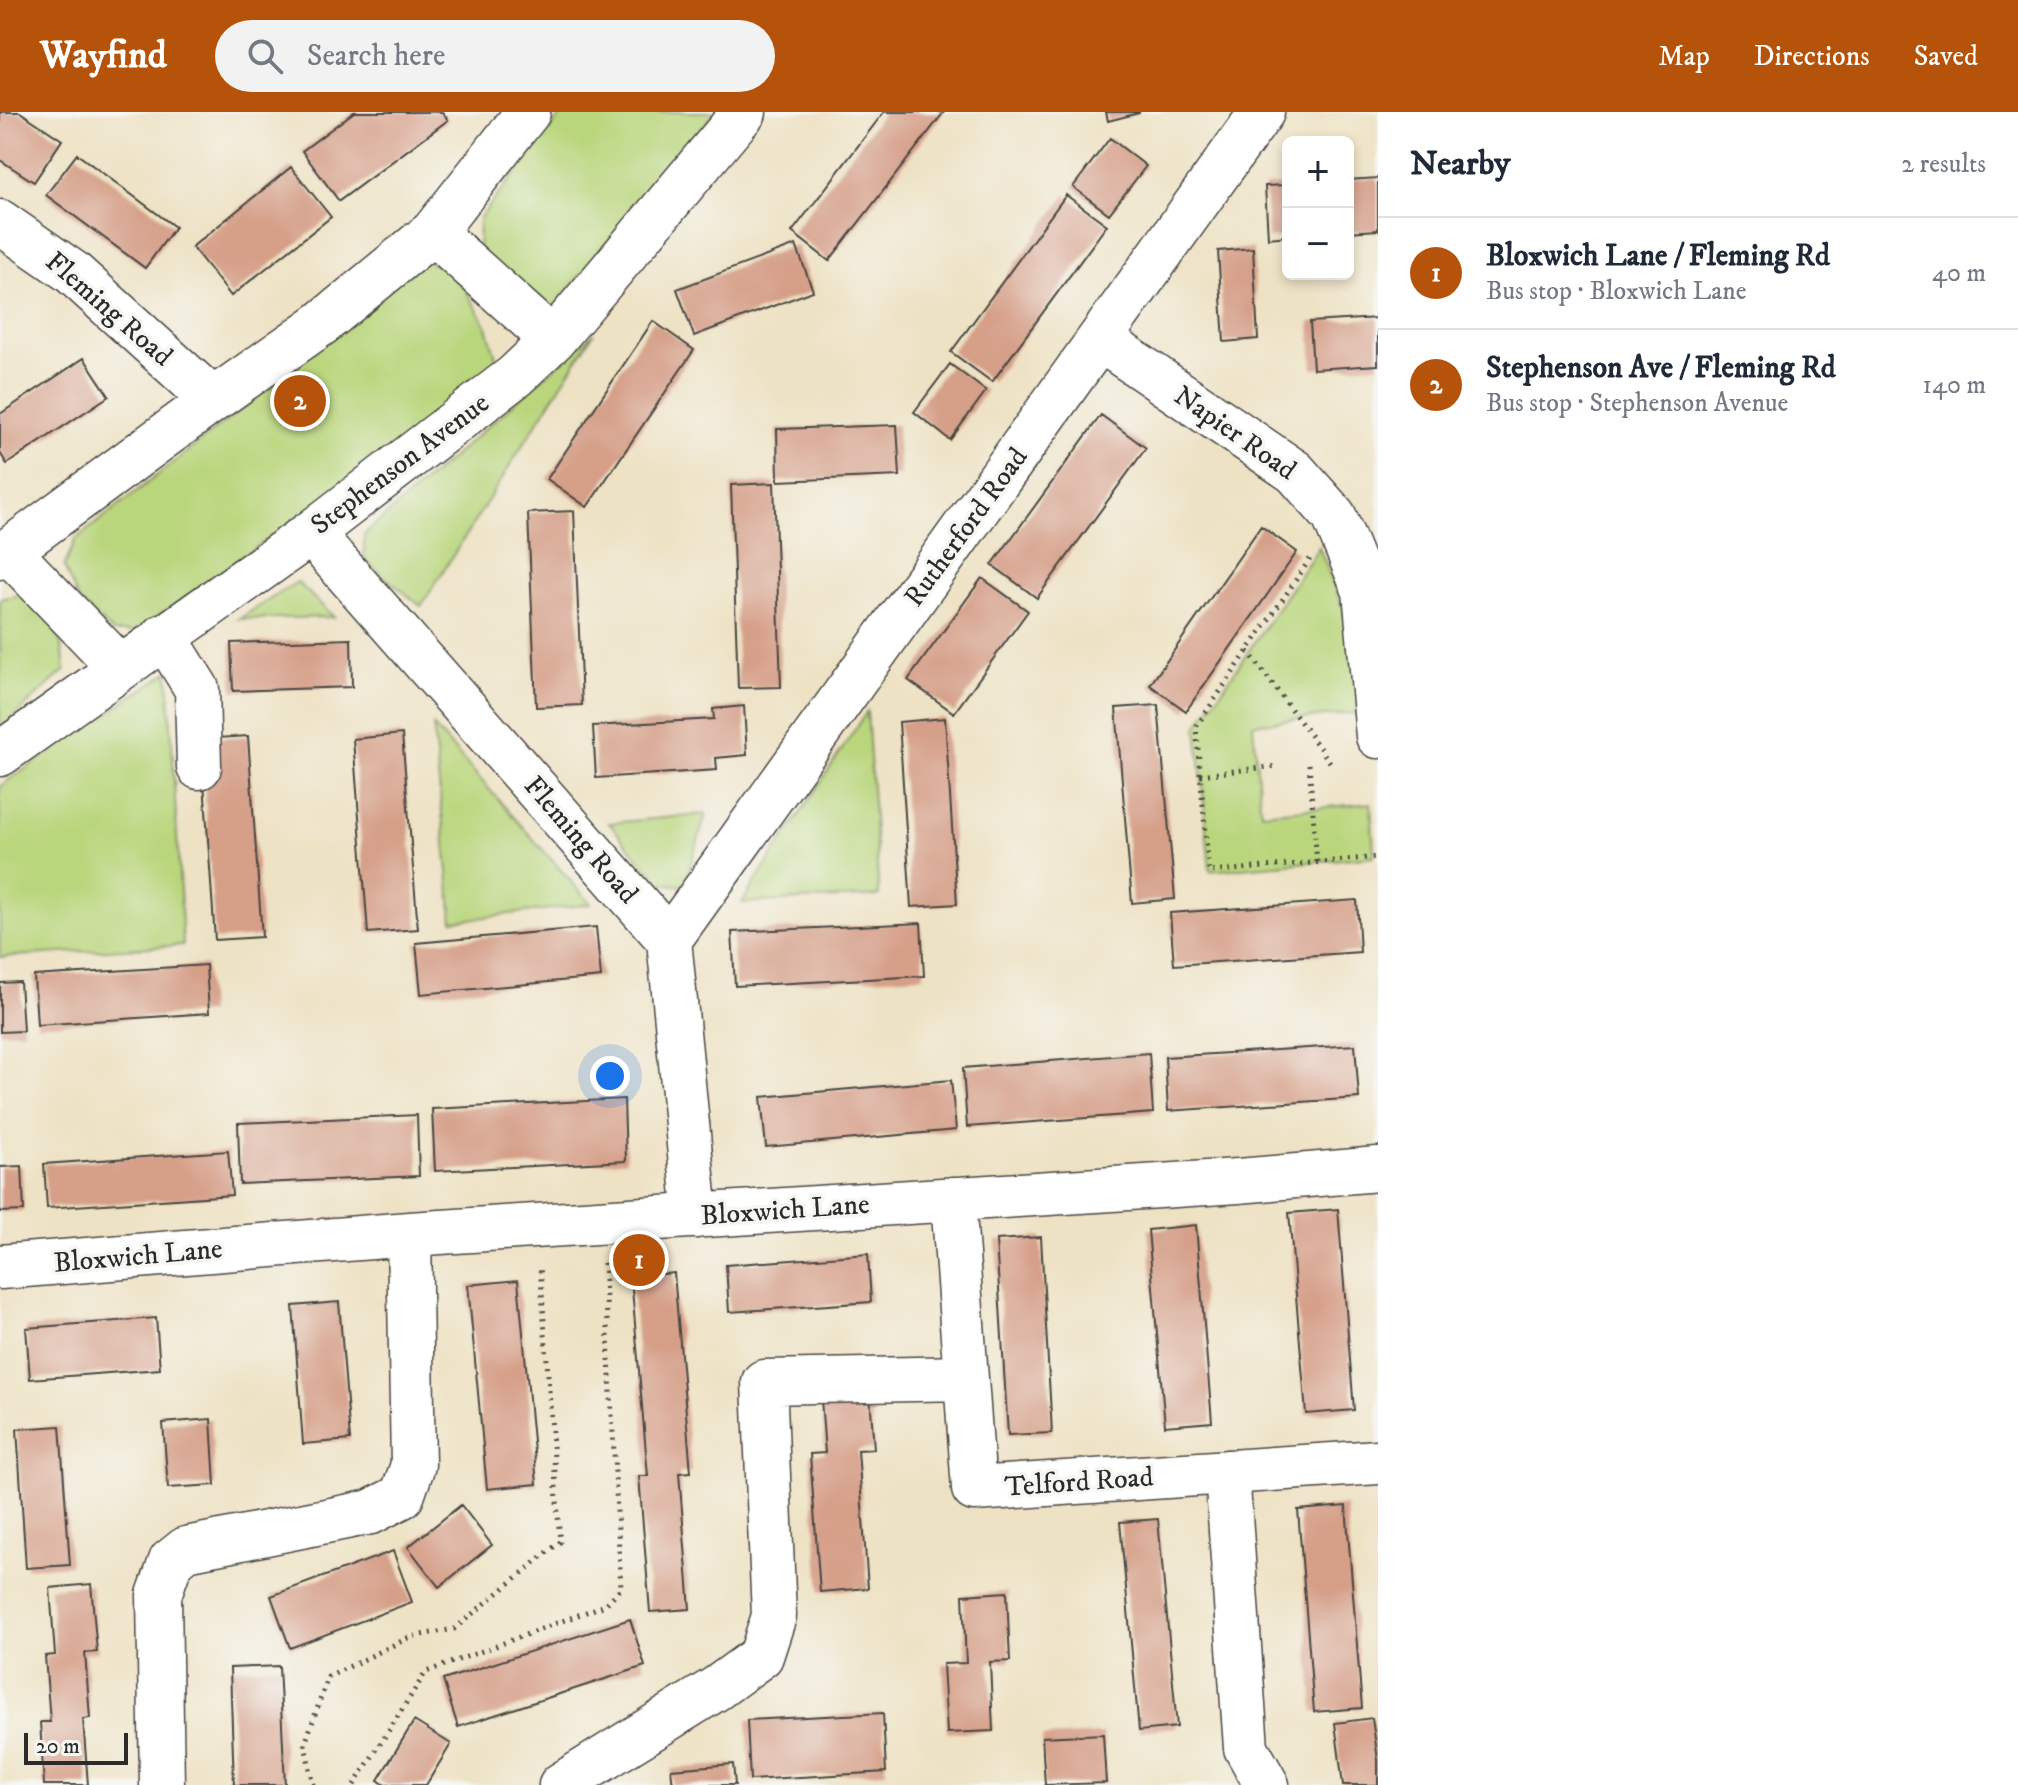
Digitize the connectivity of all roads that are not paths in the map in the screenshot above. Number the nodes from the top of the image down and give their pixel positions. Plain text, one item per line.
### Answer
1 (528, 112) edge
2 (744, 112) edge
3 (1262, 112) edge
4 (0, 222) edge
5 (433, 232) junction
6 (553, 340) junction
7 (1101, 340) junction
8 (213, 400) junction
9 (311, 533) junction
10 (4, 554) edge
11 (164, 636) junction
12 (120, 667) junction
13 (1378, 736) edge
14 (0, 754) edge
15 (199, 767) dead end
16 (669, 940) junction
17 (1378, 1169) edge
18 (953, 1199) junction
19 (696, 1216) junction
20 (409, 1234) junction
21 (0, 1267) edge
22 (966, 1378) junction
23 (1378, 1462) edge
24 (1227, 1472) junction
25 (162, 1785) edge
26 (561, 1785) edge
27 (1267, 1785) edge

1 - 5 street
2 - 6 street, Stephenson Avenue
3 - 7 street, Rutherford Road
4 - 8 street, Fleming Road
5 - 6 street
5 - 8 street
6 - 9 street, Stephenson Avenue
7 - 13 street, Napier Road
7 - 16 street, Rutherford Road
8 - 10 street
9 - 11 street, Stephenson Avenue
9 - 16 street, Fleming Road
10 - 12 street
11 - 12 street, Stephenson Avenue
11 - 15 street
12 - 14 street, Stephenson Avenue
16 - 19 street
17 - 18 street, Bloxwich Lane
18 - 19 street, Bloxwich Lane
18 - 22 street, Telford Road
19 - 20 street, Bloxwich Lane
20 - 21 street, Bloxwich Lane
20 - 25 street
22 - 24 street, Telford Road
22 - 26 street
23 - 24 street, Telford Road
24 - 27 street

